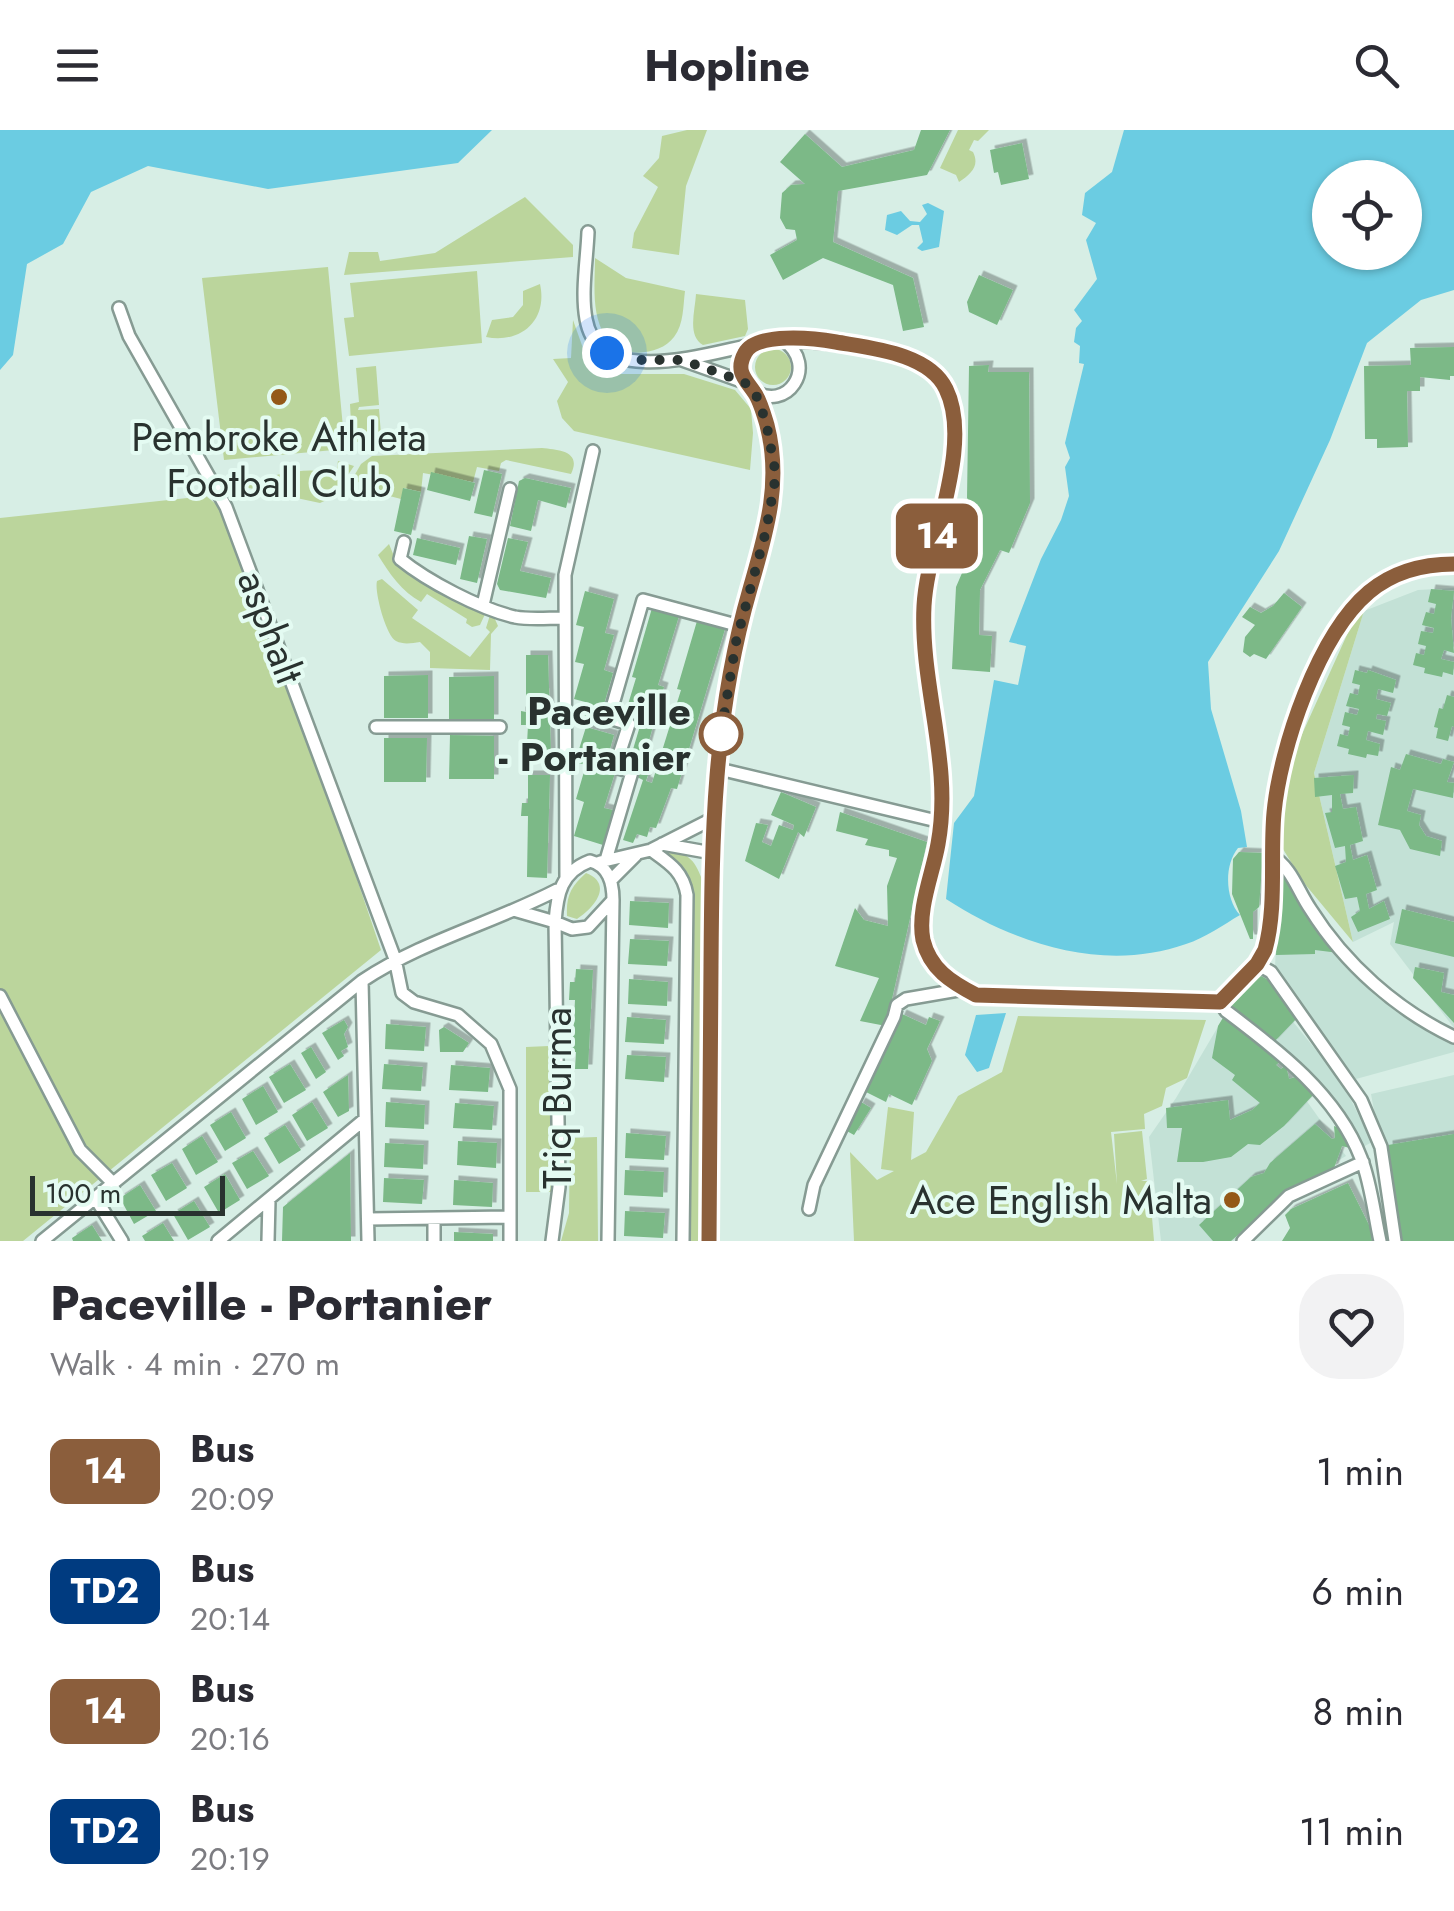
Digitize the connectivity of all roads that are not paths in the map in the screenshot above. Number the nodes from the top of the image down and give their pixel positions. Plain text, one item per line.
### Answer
1 (588, 232) dead end
2 (120, 308) dead end
3 (783, 340) junction
4 (751, 345) junction
5 (682, 360) junction
6 (744, 382) junction
7 (755, 392) junction
8 (594, 451) dead end
9 (510, 489) dead end
10 (404, 542) dead end
11 (1454, 564) edge
12 (483, 604) junction
13 (563, 618) junction
14 (740, 626) junction
15 (376, 727) dead end
16 (500, 727) dead end
17 (715, 768) junction
18 (712, 819) junction
19 (941, 822) junction
20 (566, 841) junction
21 (655, 846) junction
22 (712, 853) junction
23 (636, 855) junction
24 (1271, 855) junction
25 (598, 862) junction
26 (566, 878) junction
27 (610, 880) junction
28 (557, 890) junction
29 (613, 900) junction
30 (517, 910) junction
31 (555, 922) junction
32 (588, 928) junction
33 (572, 929) junction
34 (611, 948) junction
35 (556, 954) junction
36 (395, 959) junction
37 (1257, 964) junction
38 (362, 981) junction
39 (964, 989) junction
40 (0, 996) edge
41 (1220, 1002) junction
42 (1454, 1037) edge
43 (365, 1119) junction
44 (1363, 1162) junction
45 (114, 1184) junction
46 (96, 1199) junction
47 (269, 1200) junction
48 (809, 1209) dead end
49 (509, 1217) junction
50 (434, 1219) junction
51 (368, 1220) junction
52 (42, 1241) edge
53 (122, 1241) edge
54 (218, 1241) edge
55 (268, 1241) edge
56 (368, 1241) edge
57 (434, 1241) edge
58 (510, 1241) edge
59 (552, 1241) edge
60 (608, 1241) edge
61 (683, 1241) edge
62 (709, 1241) edge
63 (1243, 1241) edge
64 (1380, 1241) edge
65 (1395, 1241) edge

1 - 5 street
2 - 36 street, asphalt
3 - 4 street
3 - 7 street
3 - 19 street
4 - 5 street
4 - 6 street
5 - 6 street
6 - 7 street
7 - 14 street
8 - 13 street
9 - 12 street
10 - 12 street
11 - 24 street
12 - 13 street
13 - 20 street
14 - 17 street
14 - 25 street
15 - 16 street
17 - 18 street
17 - 19 street
18 - 21 street
18 - 22 street
19 - 39 street
20 - 25 street
20 - 26 street
21 - 22 street
21 - 23 street
21 - 61 street
22 - 62 street
23 - 25 street
23 - 27 street
24 - 37 street
24 - 42 street
25 - 26 street
25 - 27 street
26 - 28 street
27 - 29 street
28 - 30 street
28 - 31 street
29 - 32 street
29 - 34 street
30 - 31 street
30 - 36 street
31 - 33 street
31 - 35 street, Triq Burma
32 - 33 street
32 - 34 street
33 - 35 street, Triq Burma
34 - 60 street
35 - 59 street, Triq Burma
36 - 38 street
36 - 49 street, asphalt
37 - 41 street
37 - 65 street
38 - 43 street
38 - 45 street
39 - 41 street
39 - 48 street
40 - 45 street
41 - 44 street
43 - 47 street
43 - 51 street
44 - 63 street
44 - 64 street
45 - 46 street
46 - 52 street
46 - 53 street
47 - 54 street
47 - 55 street
49 - 50 street
49 - 58 street
50 - 51 street
50 - 57 street
51 - 56 street

